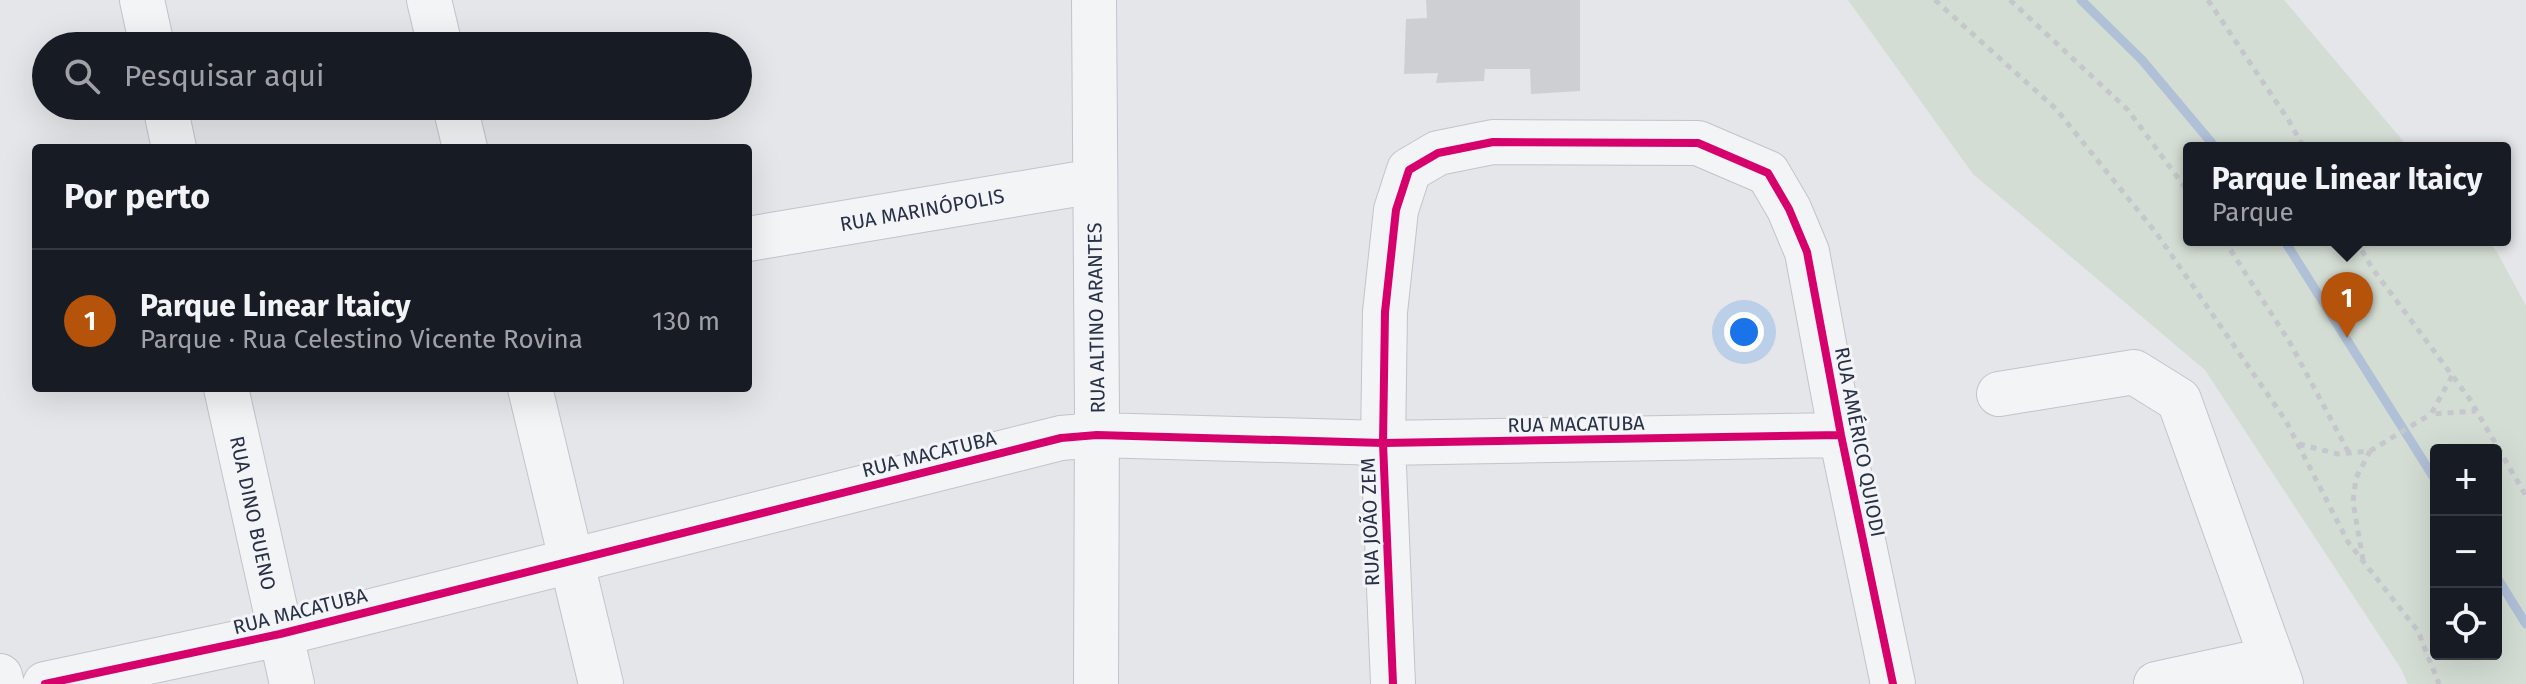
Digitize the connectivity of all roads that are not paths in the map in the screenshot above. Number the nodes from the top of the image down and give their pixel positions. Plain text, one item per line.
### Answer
1 (142, 0) edge
2 (429, 0) edge
3 (1094, 0) edge
4 (149, 32) edge
5 (437, 32) edge
6 (168, 120) edge
7 (458, 120) edge
8 (173, 144) edge
9 (464, 144) edge
10 (1409, 170) joint
11 (1095, 181) junction
12 (752, 238) edge
13 (227, 392) edge
14 (531, 392) edge
15 (1999, 394) dead end
16 (1097, 435) junction
17 (1841, 435) junction
18 (1383, 443) junction
19 (571, 559) junction
20 (280, 634) junction
21 (2276, 671) edge
22 (0, 676) edge
23 (2, 684) edge
24 (45, 684) edge
25 (292, 684) edge
26 (601, 684) edge
27 (1096, 684) edge
28 (1393, 684) edge
29 (1893, 684) edge
30 (2156, 684) edge

1 - 4 street
2 - 5 street
3 - 11 street, RUA ALTINO ARANTES
6 - 8 street
7 - 9 street
10 - 17 street, RUA AMÉRICO QUIODI
10 - 18 street, RUA JOÃO ZEM
11 - 12 street, RUA MARINÓPOLIS
11 - 16 street, RUA ALTINO ARANTES
13 - 20 street, RUA DINO BUENO
14 - 19 street
15 - 21 street
16 - 18 street, RUA MACATUBA
16 - 19 street, RUA MACATUBA
16 - 27 street, RUA ALTINO ARANTES
17 - 18 street, RUA MACATUBA
17 - 29 street, RUA AMÉRICO QUIODI
18 - 28 street, RUA JOÃO ZEM
19 - 20 street, RUA MACATUBA
19 - 26 street
20 - 24 street, RUA MACATUBA
20 - 25 street, RUA DINO BUENO
21 - 30 street
22 - 23 street

